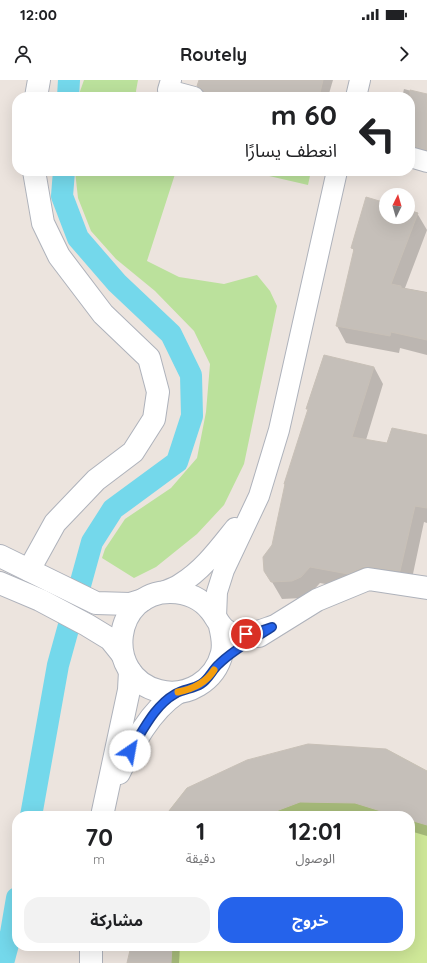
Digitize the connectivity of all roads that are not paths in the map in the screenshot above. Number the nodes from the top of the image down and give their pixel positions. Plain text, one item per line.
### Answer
1 (39, 80) edge
2 (171, 80) edge
3 (360, 80) edge
4 (37, 92) edge
5 (175, 92) edge
6 (357, 92) edge
7 (415, 158) edge
8 (427, 162) edge
9 (35, 176) edge
10 (336, 176) edge
11 (259, 496) junction
12 (0, 556) edge
13 (29, 570) junction
14 (0, 583) edge
15 (427, 588) edge
16 (152, 597) junction
17 (218, 622) junction
18 (272, 627) junction
19 (126, 662) junction
20 (218, 664) junction
21 (177, 693) junction
22 (103, 810) edge
23 (91, 951) edge
24 (91, 963) edge

1 - 4 main road
2 - 5 street
3 - 6 street
7 - 8 street
9 - 13 main road
10 - 11 street
11 - 16 street
11 - 17 street
12 - 13 main road
13 - 16 main road
14 - 19 main road
15 - 18 main road
16 - 17 main road
16 - 19 main road
17 - 18 main road
17 - 20 main road
18 - 20 main road
19 - 21 main road
19 - 22 main road
20 - 21 main road
21 - 22 main road
23 - 24 main road

